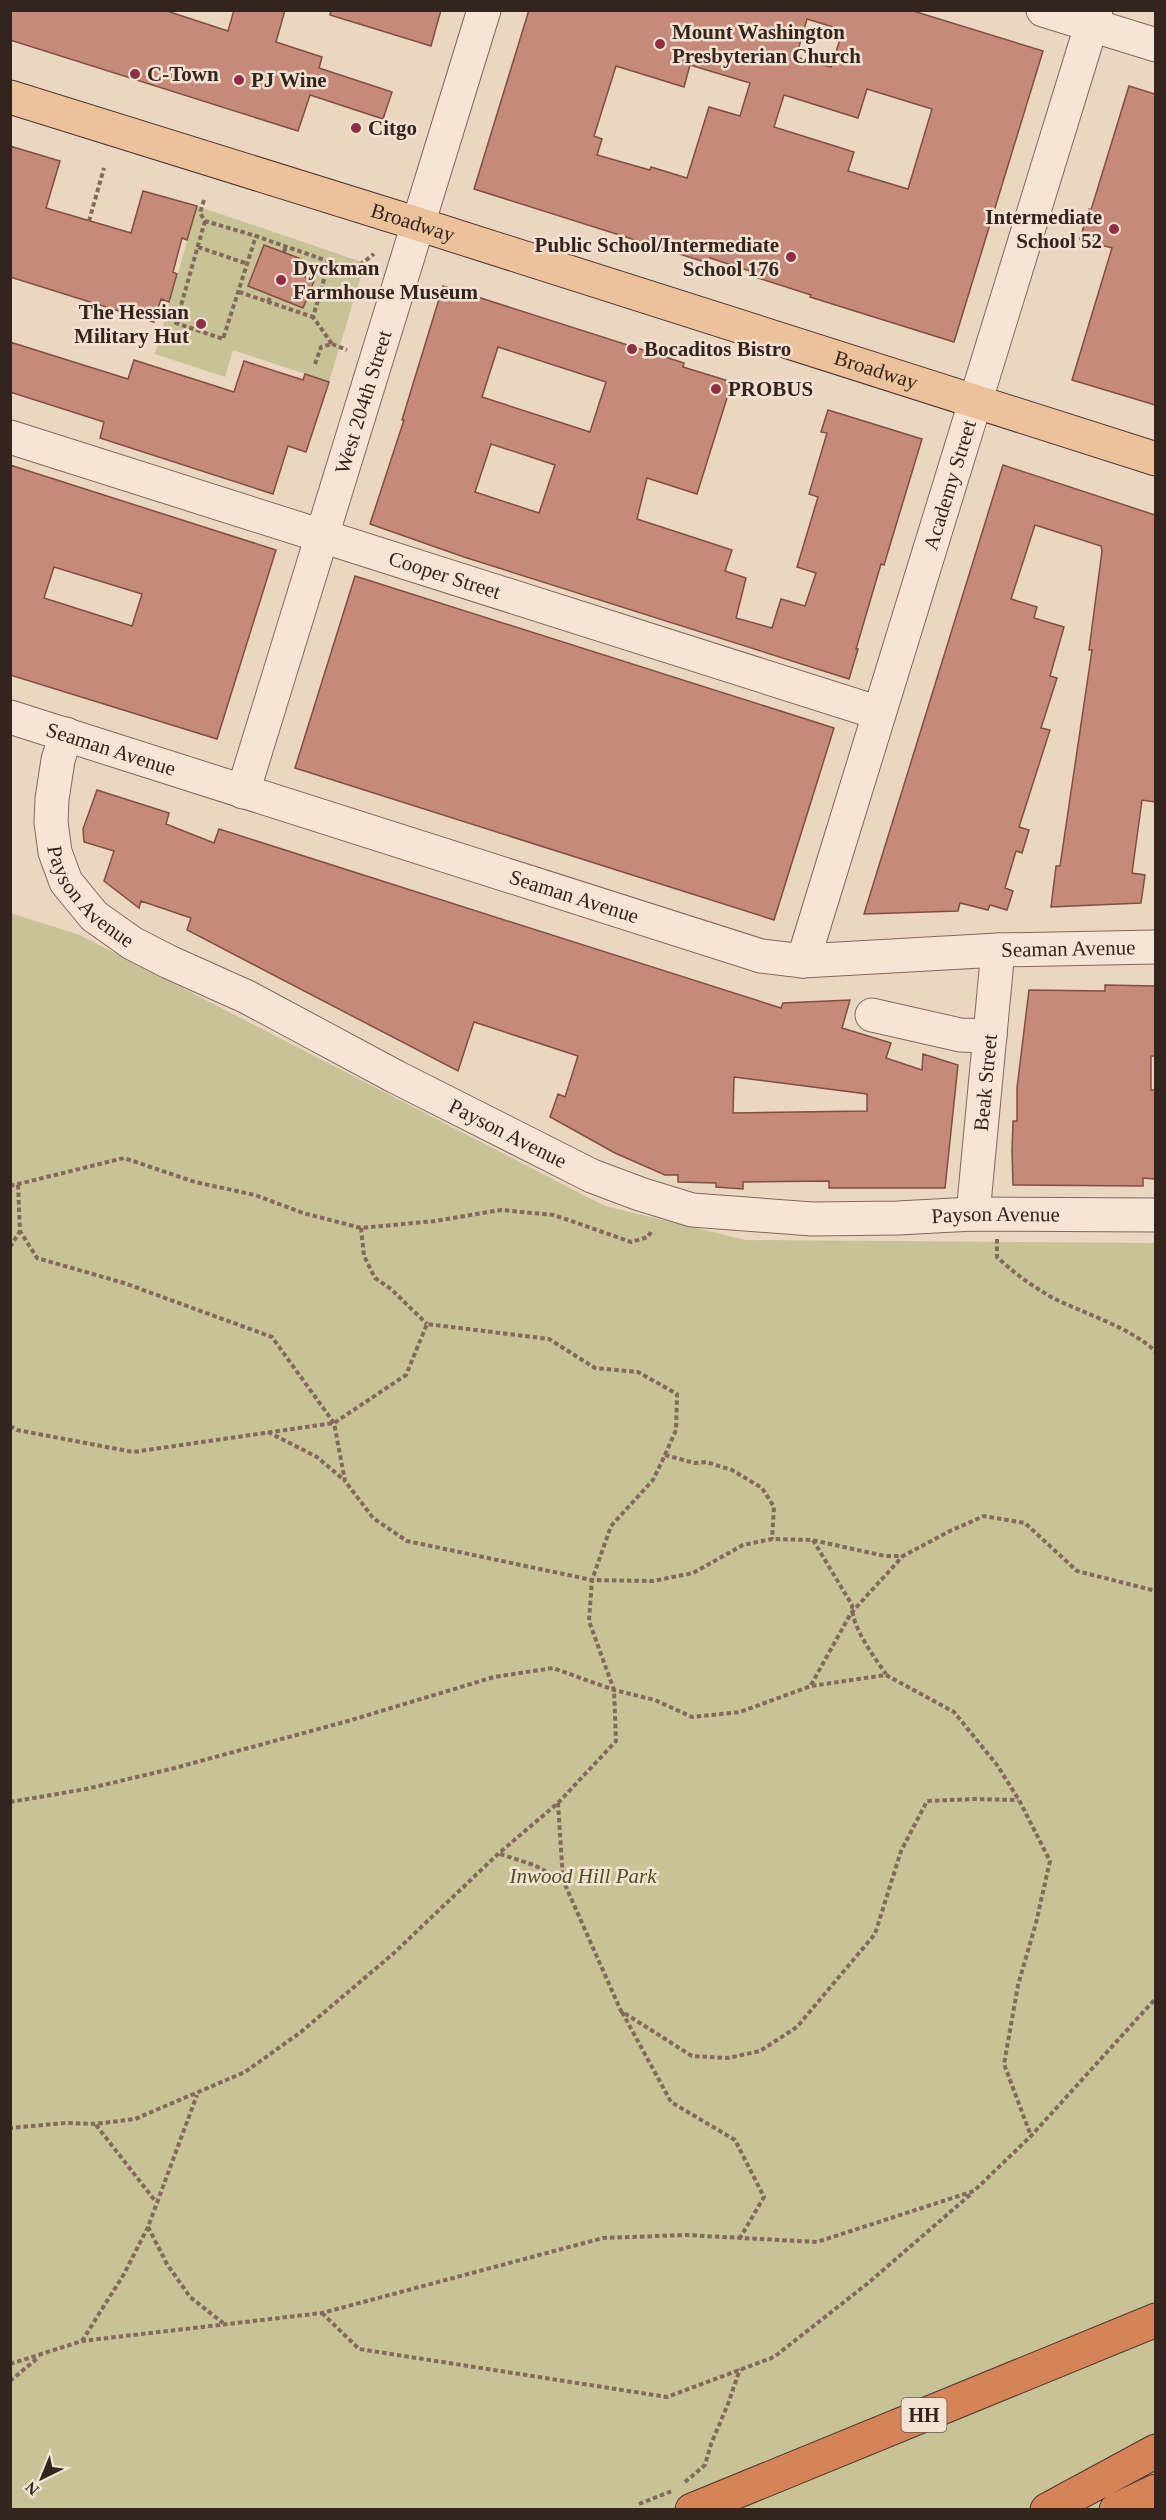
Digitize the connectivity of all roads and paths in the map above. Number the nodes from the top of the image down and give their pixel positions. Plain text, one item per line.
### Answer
1 (484, 10) edge
2 (1044, 10) edge
3 (1094, 18) edge
4 (1155, 45) edge
5 (10, 97) edge
6 (104, 168) dead end
7 (204, 200) dead end
8 (89, 221) dead end
9 (205, 221) junction
10 (418, 224) junction
11 (256, 236) junction
12 (286, 246) junction
13 (198, 247) junction
14 (284, 252) dead end
15 (374, 254) dead end
16 (329, 262) junction
17 (248, 264) junction
18 (239, 292) junction
19 (271, 296) dead end
20 (268, 302) junction
21 (313, 317) junction
22 (332, 344) junction
23 (347, 350) dead end
24 (315, 364) dead end
25 (975, 402) junction
26 (10, 438) edge
27 (1155, 459) edge
28 (322, 537) junction
29 (879, 713) junction
30 (10, 717) edge
31 (66, 734) junction
32 (243, 792) junction
33 (1155, 946) edge
34 (998, 950) junction
35 (803, 961) junction
36 (872, 1015) dead end
37 (990, 1036) junction
38 (18, 1185) junction
39 (10, 1186) edge
40 (973, 1214) junction
41 (1155, 1215) edge
42 (361, 1228) junction
43 (652, 1230) dead end
44 (20, 1231) junction
45 (997, 1238) dead end
46 (10, 1247) edge
47 (427, 1324) junction
48 (1155, 1352) edge
49 (334, 1423) junction
50 (10, 1426) edge
51 (268, 1432) junction
52 (665, 1455) junction
53 (345, 1481) junction
54 (772, 1539) junction
55 (812, 1540) junction
56 (903, 1556) junction
57 (592, 1580) junction
58 (1155, 1591) edge
59 (851, 1613) junction
60 (886, 1675) junction
61 (811, 1686) junction
62 (614, 1690) junction
63 (1019, 1800) junction
64 (10, 1802) edge
65 (558, 1803) junction
66 (500, 1853) junction
67 (563, 1880) junction
68 (1155, 1998) edge
69 (621, 2011) junction
70 (197, 2094) junction
71 (95, 2124) junction
72 (10, 2128) edge
73 (1031, 2136) junction
74 (974, 2192) junction
75 (156, 2202) junction
76 (148, 2227) junction
77 (740, 2238) junction
78 (322, 2313) junction
79 (1155, 2320) edge
80 (223, 2323) junction
81 (82, 2342) junction
82 (42, 2354) junction
83 (10, 2364) edge
84 (740, 2369) junction
85 (10, 2381) edge
86 (1155, 2451) edge
87 (1155, 2491) edge
88 (683, 2495) edge
89 (639, 2505) dead end
90 (1047, 2510) edge
91 (1116, 2510) edge

1 - 10 street, West 204th Street
2 - 3 street
3 - 4 street
3 - 25 street, Academy Street
5 - 10 main road, Broadway
6 - 8 path
7 - 9 path
9 - 11 path
9 - 13 path
10 - 25 main road, Broadway
10 - 28 street, West 204th Street
11 - 12 path
11 - 17 path
12 - 14 path
12 - 16 path
13 - 17 path
13 - 18 path
15 - 16 path
16 - 21 path
17 - 18 path
18 - 20 path
19 - 20 path
20 - 21 path
21 - 22 path
22 - 23 path
22 - 24 path
25 - 27 main road, Broadway
25 - 29 street, Academy Street
26 - 28 street, Cooper Street
28 - 29 street, Cooper Street
28 - 32 street, West 204th Street
29 - 35 street, Academy Street
30 - 31 street, Seaman Avenue
31 - 32 street, Seaman Avenue
31 - 40 street, Payson Avenue
32 - 35 street, Seaman Avenue
33 - 34 street, Seaman Avenue
34 - 35 street, Seaman Avenue
34 - 37 street, Beak Street
36 - 37 street
37 - 40 street, Beak Street
38 - 39 path
38 - 42 path
38 - 44 path
40 - 41 street, Payson Avenue
42 - 43 path
42 - 47 path
44 - 46 path
44 - 49 path
45 - 48 path
47 - 49 path
47 - 52 path
49 - 51 path
49 - 53 path
50 - 51 path
51 - 53 path
52 - 54 path
52 - 57 path
53 - 57 path
54 - 55 path
54 - 57 path
55 - 56 path
55 - 59 path
56 - 58 path
56 - 59 path
57 - 62 path
59 - 60 path
59 - 61 path
60 - 61 path
60 - 63 path
61 - 62 path
62 - 64 path
62 - 65 path
63 - 69 path
63 - 73 path
65 - 66 path
65 - 67 path
66 - 67 path
66 - 70 path
67 - 69 path
68 - 73 path
69 - 77 path
70 - 71 path
70 - 75 path
71 - 72 path
71 - 75 path
73 - 74 path
74 - 77 path
74 - 84 path
75 - 76 path
76 - 80 path
76 - 81 path
77 - 78 path
78 - 80 path
78 - 84 path
79 - 88 highway, HH
80 - 81 path
81 - 82 path
82 - 83 path
82 - 85 path
84 - 88 path
86 - 90 highway
87 - 91 highway
88 - 89 path

